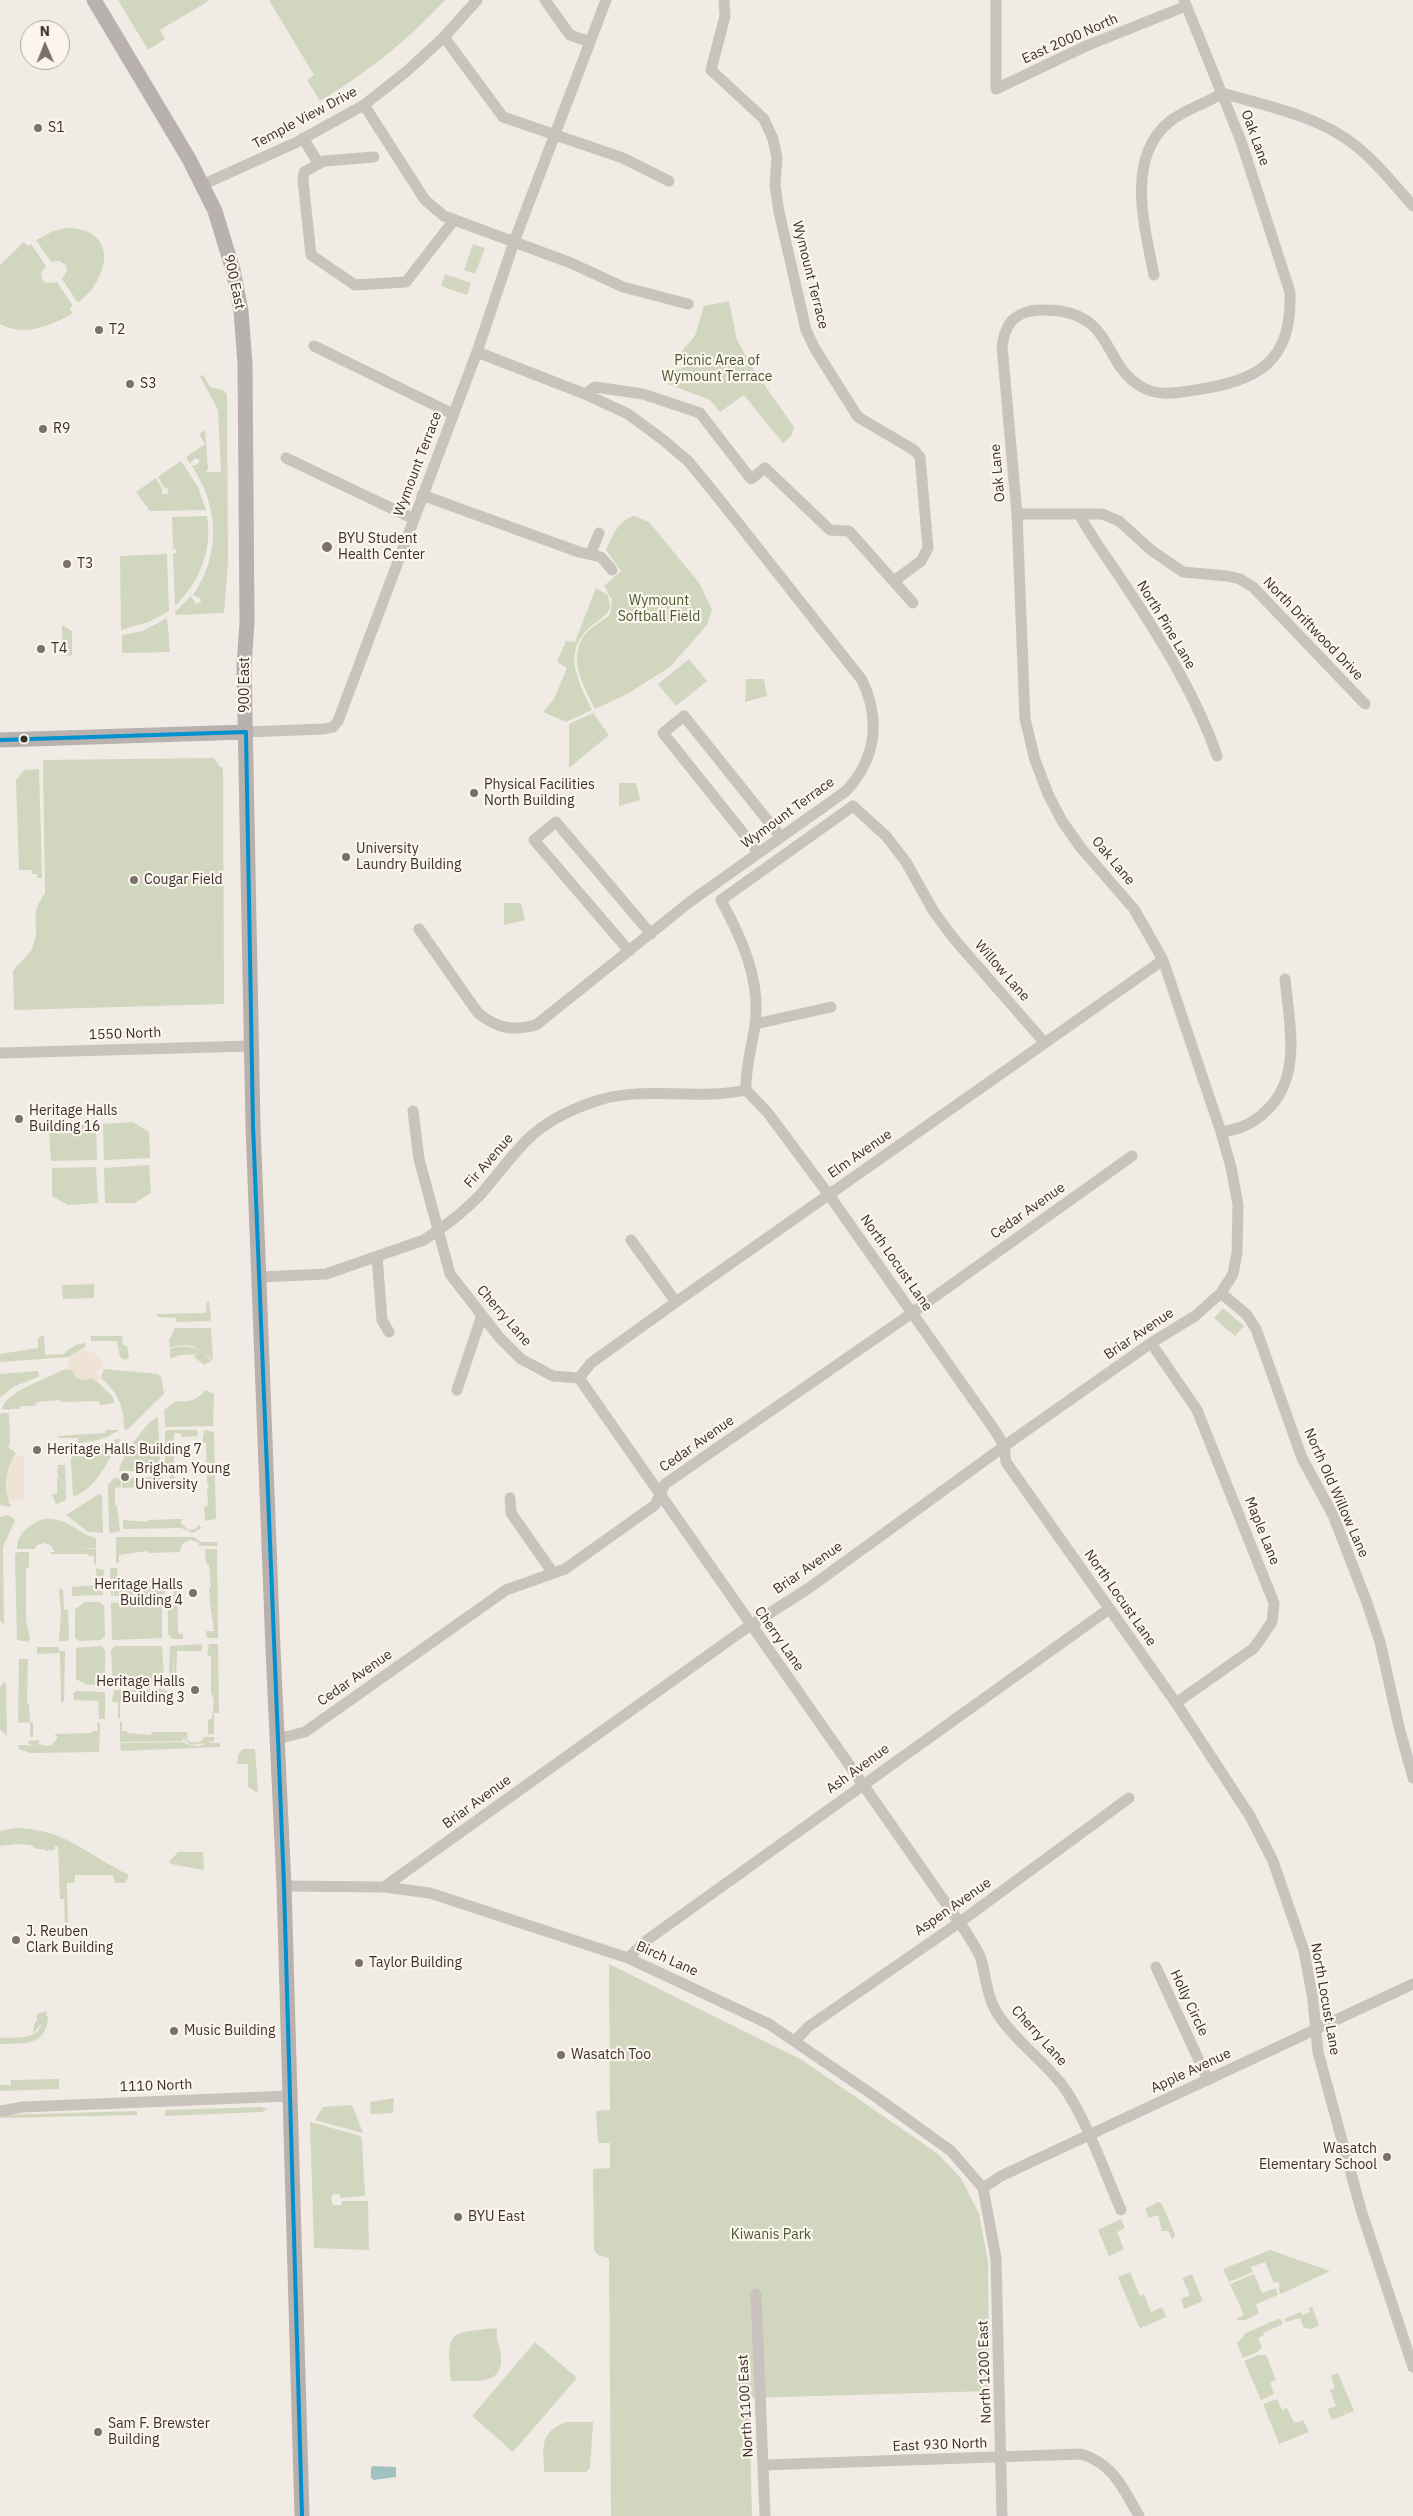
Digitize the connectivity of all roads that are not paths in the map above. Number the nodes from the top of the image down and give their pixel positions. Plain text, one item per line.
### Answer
1 (94, 0) edge
2 (477, 0) edge
3 (545, 0) edge
4 (606, 0) edge
5 (724, 0) edge
6 (996, 0) edge
7 (1185, 3) edge
8 (444, 37) junction
9 (590, 42) junction
10 (1222, 93) junction
11 (364, 105) junction
12 (555, 135) junction
13 (302, 138) junction
14 (374, 156) dead end
15 (319, 164) junction
16 (669, 181) dead end
17 (202, 185) junction
18 (1413, 206) edge
19 (454, 220) junction
20 (514, 242) junction
21 (1154, 275) dead end
22 (688, 304) dead end
23 (314, 346) dead end
24 (477, 352) junction
25 (585, 394) junction
26 (453, 414) junction
27 (286, 458) dead end
28 (422, 495) junction
29 (1017, 514) junction
30 (1080, 514) junction
31 (414, 519) junction
32 (599, 533) dead end
33 (591, 553) junction
34 (612, 570) dead end
35 (894, 581) junction
36 (913, 603) dead end
37 (1365, 704) dead end
38 (246, 732) junction
39 (0, 740) edge
40 (1217, 756) dead end
41 (781, 837) junction
42 (759, 853) junction
43 (419, 929) dead end
44 (650, 934) junction
45 (629, 951) junction
46 (1163, 960) junction
47 (1285, 979) dead end
48 (831, 1007) dead end
49 (755, 1024) junction
50 (1044, 1042) junction
51 (251, 1046) junction
52 (0, 1053) edge
53 (746, 1090) junction
54 (414, 1111) dead end
55 (1221, 1132) junction
56 (1132, 1156) dead end
57 (829, 1195) junction
58 (438, 1231) junction
59 (631, 1240) dead end
60 (377, 1257) junction
61 (1235, 1263) joint
62 (260, 1277) junction
63 (1221, 1293) junction
64 (676, 1302) junction
65 (912, 1313) junction
66 (482, 1315) junction
67 (389, 1332) dead end
68 (1151, 1343) junction
69 (579, 1378) junction
70 (457, 1390) dead end
71 (1004, 1446) junction
72 (660, 1495) junction
73 (510, 1498) dead end
74 (553, 1573) junction
75 (1110, 1609) junction
76 (751, 1625) junction
77 (1176, 1703) junction
78 (277, 1740) junction
79 (1413, 1778) edge
80 (863, 1784) junction
81 (1129, 1798) dead end
82 (284, 1886) junction
83 (384, 1888) junction
84 (960, 1922) junction
85 (628, 1958) junction
86 (1156, 1967) dead end
87 (1413, 1984) edge
88 (1316, 2030) junction
89 (795, 2041) junction
90 (1208, 2080) junction
91 (290, 2096) junction
92 (0, 2104) edge
93 (23, 2107) junction
94 (0, 2111) edge
95 (1089, 2136) junction
96 (983, 2188) junction
97 (1121, 2210) dead end
98 (756, 2294) dead end
99 (1413, 2368) edge
100 (1002, 2458) junction
101 (764, 2465) junction
102 (302, 2516) edge
103 (765, 2516) edge
104 (1002, 2516) edge
105 (1139, 2516) edge

1 - 17 main road, 900 East
2 - 8 street, Temple View Drive
3 - 9 street
4 - 9 street, Wymount Terrace
5 - 35 street, Wymount Terrace
6 - 7 street, East 2000 North
7 - 10 street, Oak Lane
8 - 11 street, Temple View Drive
8 - 12 street
9 - 12 street, Wymount Terrace
10 - 18 street
10 - 21 street
10 - 29 street, Oak Lane
11 - 13 street, Temple View Drive
11 - 19 street
12 - 16 street
12 - 20 street, Wymount Terrace
13 - 15 street
13 - 17 street, Temple View Drive
14 - 15 street
15 - 19 street
17 - 38 main road, 900 East
19 - 20 street
20 - 22 street
20 - 24 street, Wymount Terrace
23 - 26 street
24 - 25 street, Wymount Terrace
24 - 26 street, Wymount Terrace
25 - 35 street
25 - 41 street, Wymount Terrace
26 - 28 street, Wymount Terrace
27 - 31 street
28 - 31 street, Wymount Terrace
28 - 33 street
29 - 30 street, North Driftwood Drive
29 - 46 street, Oak Lane
30 - 37 street, North Driftwood Drive
30 - 40 street, North Pine Lane
31 - 38 street, Wymount Terrace
32 - 33 street
33 - 34 street
35 - 36 street
38 - 39 main road
38 - 51 main road, 900 East
41 - 42 street, Wymount Terrace
41 - 42 street
42 - 44 street, Wymount Terrace
43 - 45 street, Wymount Terrace
44 - 45 street, Wymount Terrace
44 - 45 street
46 - 50 street, Elm Avenue
46 - 55 street, Oak Lane
47 - 55 street
48 - 49 street
49 - 50 street, Willow Lane
49 - 53 street
50 - 57 street, Elm Avenue
51 - 52 street, 1550 North
51 - 62 main road, 900 East
53 - 57 street, North Locust Lane
53 - 58 street, Fir Avenue
54 - 58 street, Cherry Lane
55 - 61 street, Oak Lane
56 - 65 street, Cedar Avenue
57 - 64 street, Elm Avenue
57 - 65 street, North Locust Lane
58 - 60 street, Fir Avenue
58 - 66 street, Cherry Lane
59 - 64 street
60 - 62 street, Fir Avenue
60 - 67 street
61 - 63 street, Briar Avenue
62 - 78 main road, 900 East
63 - 68 street, Briar Avenue
63 - 79 street, North Old Willow Lane
64 - 69 street, Elm Avenue
65 - 71 street, North Locust Lane
65 - 72 street, Cedar Avenue
66 - 69 street, Cherry Lane
66 - 70 street
68 - 71 street, Briar Avenue
68 - 77 street, Maple Lane
69 - 72 street, Cherry Lane
71 - 75 street, North Locust Lane
71 - 76 street, Briar Avenue
72 - 74 street, Cedar Avenue
72 - 76 street, Cherry Lane
73 - 74 street
74 - 78 street, Cedar Avenue
75 - 77 street, North Locust Lane
75 - 80 street, Ash Avenue
76 - 80 street, Cherry Lane
76 - 83 street, Briar Avenue
77 - 88 street, North Locust Lane
78 - 82 main road, 900 East
80 - 84 street, Cherry Lane
80 - 85 street, Ash Avenue
81 - 84 street, Aspen Avenue
82 - 83 street, Birch Lane
82 - 91 main road, 900 East
83 - 85 street, Birch Lane
84 - 89 street, Aspen Avenue
84 - 95 street, Cherry Lane
85 - 89 street, Birch Lane
86 - 90 street, Holly Circle
87 - 88 street, Apple Avenue
88 - 90 street, Apple Avenue
88 - 99 street, North Locust Lane
89 - 96 street, Birch Lane
90 - 95 street, Apple Avenue
91 - 93 street, 1110 North
91 - 102 main road, 900 East
92 - 93 street
93 - 94 street
95 - 96 street, Apple Avenue
95 - 97 street, Cherry Lane
96 - 100 street, North 1200 East
98 - 101 street, North 1100 East
100 - 101 street, East 930 North
100 - 104 street, North 1200 East
100 - 105 street, East 930 North
101 - 103 street, North 1100 East

